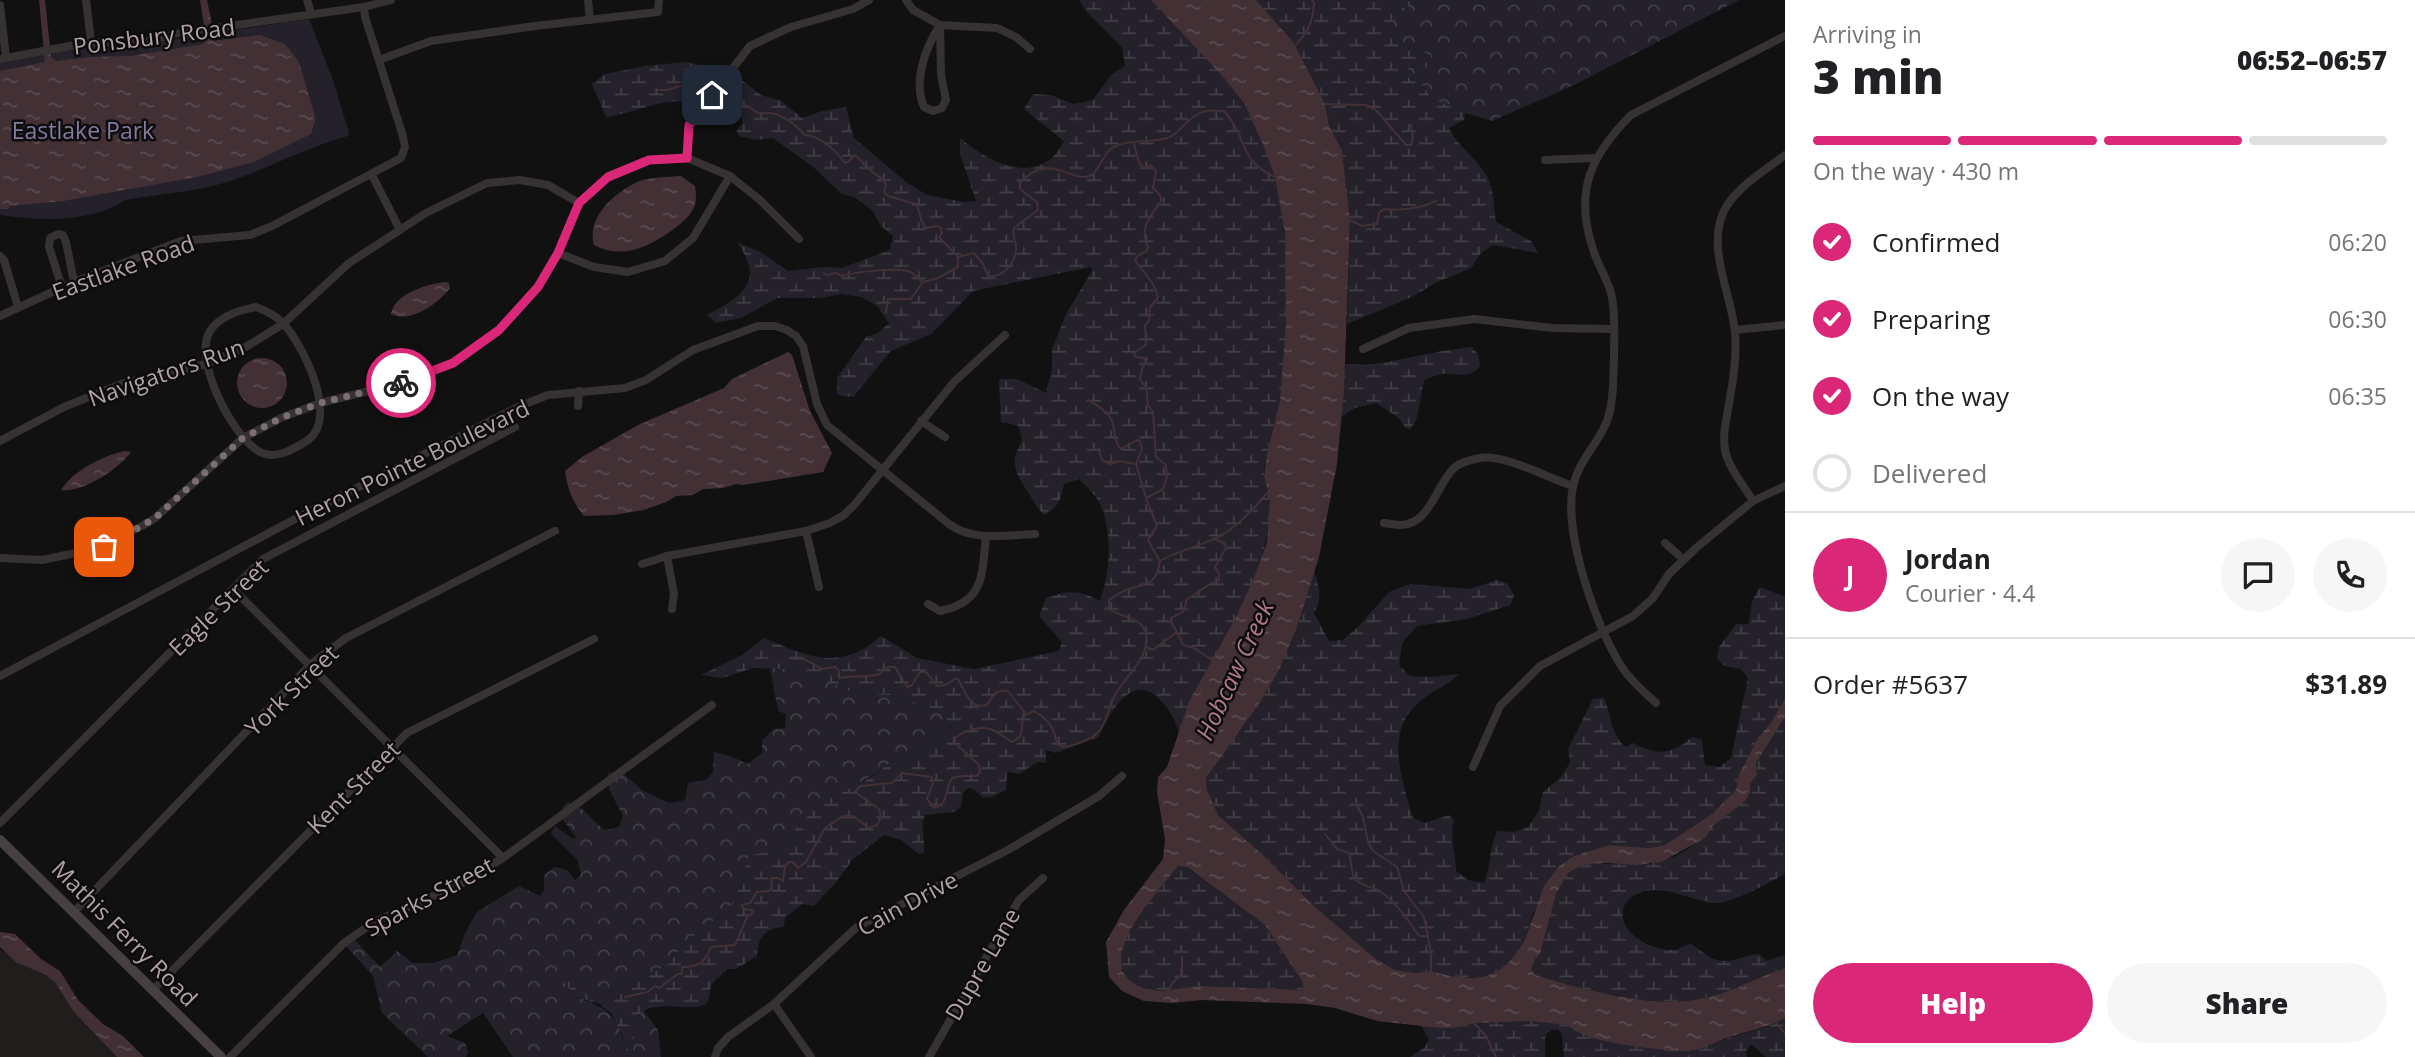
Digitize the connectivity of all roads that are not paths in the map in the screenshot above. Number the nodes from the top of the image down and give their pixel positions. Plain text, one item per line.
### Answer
1 (86, 0) edge
2 (307, 0) edge
3 (391, 0) edge
4 (588, 0) edge
5 (659, 0) edge
6 (869, 0) edge
7 (906, 0) edge
8 (0, 5) edge
9 (364, 7) junction
10 (311, 13) junction
11 (590, 20) junction
12 (940, 25) junction
13 (1785, 36) edge
14 (91, 42) junction
15 (1030, 49) dead end
16 (3, 58) edge
17 (379, 60) junction
18 (1785, 155) edge
19 (687, 158) junction
20 (1595, 159) junction
21 (1545, 160) dead end
22 (372, 175) junction
23 (730, 176) junction
24 (579, 203) junction
25 (400, 230) junction
26 (799, 239) dead end
27 (558, 253) junction
28 (0, 256) edge
29 (74, 282) junction
30 (62, 287) junction
31 (18, 307) junction
32 (0, 316) edge
33 (283, 324) junction
34 (1785, 325) edge
35 (1613, 329) junction
36 (1735, 330) junction
37 (1005, 335) dead end
38 (1363, 349) dead end
39 (205, 364) junction
40 (579, 391) junction
41 (320, 403) junction
42 (578, 406) dead end
43 (921, 421) junction
44 (515, 427) dead end
45 (945, 437) dead end
46 (243, 438) junction
47 (0, 440) edge
48 (882, 469) junction
49 (1573, 486) junction
50 (1785, 486) edge
51 (1753, 501) junction
52 (1384, 523) dead end
53 (555, 531) dead end
54 (806, 531) junction
55 (1035, 534) dead end
56 (986, 536) junction
57 (1665, 543) dead end
58 (667, 556) junction
59 (0, 558) edge
60 (1683, 559) junction
61 (642, 564) dead end
62 (818, 587) dead end
63 (233, 589) junction
64 (928, 604) dead end
65 (673, 609) dead end
66 (1604, 631) junction
67 (594, 639) dead end
68 (311, 664) junction
69 (0, 676) edge
70 (1656, 703) dead end
71 (712, 705) dead end
72 (392, 746) junction
73 (1473, 766) dead end
74 (1122, 776) dead end
75 (0, 823) edge
76 (0, 840) edge
77 (503, 858) junction
78 (1043, 878) dead end
79 (74, 912) junction
80 (153, 990) junction
81 (774, 1004) junction
82 (221, 1057) edge
83 (230, 1057) edge
84 (715, 1057) edge
85 (811, 1057) edge
86 (929, 1057) edge

1 - 14 street
2 - 10 street
3 - 9 street, Ponsbury Road
4 - 11 street
5 - 11 street
6 - 19 street
7 - 12 street
8 - 16 street
9 - 10 street, Ponsbury Road
9 - 17 street
10 - 14 street, Ponsbury Road
11 - 17 street
12 - 12 street
12 - 15 street
13 - 20 street
14 - 16 street, Ponsbury Road
17 - 22 street, Eastlake Road
18 - 36 street
19 - 23 street
19 - 24 street
20 - 21 street
20 - 35 street
22 - 25 street
22 - 29 street, Eastlake Road
23 - 26 street
23 - 27 street
24 - 25 street, Navigators Run
24 - 27 street
25 - 33 street, Navigators Run
27 - 41 street
28 - 31 street
29 - 30 street, Eastlake Road
29 - 30 street
30 - 31 street, Eastlake Road
31 - 32 street, Eastlake Road
33 - 39 street, Navigators Run
33 - 39 street
33 - 41 street
34 - 36 street
35 - 38 street
35 - 49 street
36 - 51 street
37 - 43 street
39 - 46 street
39 - 47 street, Navigators Run
40 - 42 street
40 - 48 street, Heron Pointe Boulevard
40 - 69 street, Heron Pointe Boulevard
41 - 46 street
41 - 46 street
43 - 45 street
43 - 48 street
44 - 63 street, Eagle Street
46 - 59 street
48 - 54 street
48 - 56 street, Heron Pointe Boulevard
49 - 52 street
49 - 66 street
50 - 51 street
51 - 60 street
53 - 68 street, York Street
54 - 58 street
54 - 62 street
55 - 56 street, Heron Pointe Boulevard
56 - 64 street
57 - 60 street
58 - 61 street
58 - 65 street
60 - 66 street
63 - 68 street
63 - 75 street, Eagle Street
66 - 70 street
66 - 73 street
67 - 72 street, Kent Street
68 - 72 street
68 - 79 street, York Street
71 - 77 street, Sparks Street
72 - 77 street
72 - 80 street, Kent Street
74 - 81 street, Cain Drive
76 - 79 main road, Mathis Ferry Road
77 - 83 street, Sparks Street
78 - 86 street, Dupre Lane
79 - 80 main road, Mathis Ferry Road
80 - 82 main road, Mathis Ferry Road
81 - 84 street, Cain Drive
81 - 85 street

